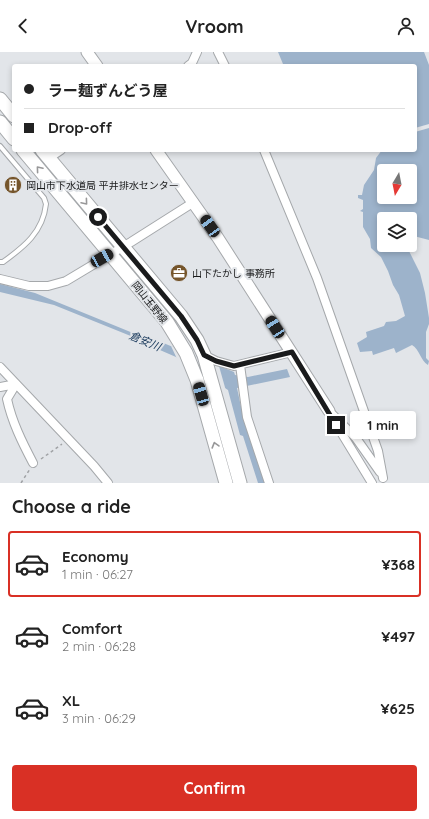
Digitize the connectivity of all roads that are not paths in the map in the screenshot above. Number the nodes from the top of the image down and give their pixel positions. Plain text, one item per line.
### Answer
1 (87, 52) edge
2 (197, 52) edge
3 (218, 52) edge
4 (95, 64) edge
5 (191, 64) edge
6 (224, 64) edge
7 (0, 99) edge
8 (12, 114) edge
9 (0, 122) edge
10 (12, 137) edge
11 (0, 146) edge
12 (25, 152) edge
13 (157, 152) edge
14 (265, 152) edge
15 (46, 154) edge
16 (194, 202) junction
17 (123, 247) junction
18 (110, 254) junction
19 (0, 262) edge
20 (0, 278) edge
21 (292, 352) junction
22 (205, 358) junction
23 (240, 365) junction
24 (0, 367) edge
25 (16, 384) junction
26 (0, 387) edge
27 (329, 411) junction
28 (33, 463) road end
29 (384, 480) edge
30 (108, 483) edge
31 (226, 483) edge
32 (240, 483) edge
33 (269, 483) edge
34 (372, 483) edge

1 - 4 street
2 - 5 street
3 - 6 street
7 - 8 main road
9 - 10 main road
11 - 19 lane
18 -> 12 main road, 岡山玉野線
13 - 16 street
14 - 29 street
15 -> 17 main road, 岡山玉野線
16 - 17 street
16 - 21 street
17 - 18 street
17 - 22 main road, 岡山玉野線
18 - 20 street
31 -> 18 main road, 岡山玉野線
21 - 23 street
21 - 27 street
22 - 23 street
22 - 32 main road, 岡山玉野線
23 - 33 street
24 - 25 street
25 - 26 street
25 - 28 street
25 - 30 street
27 - 29 street
27 - 34 street

